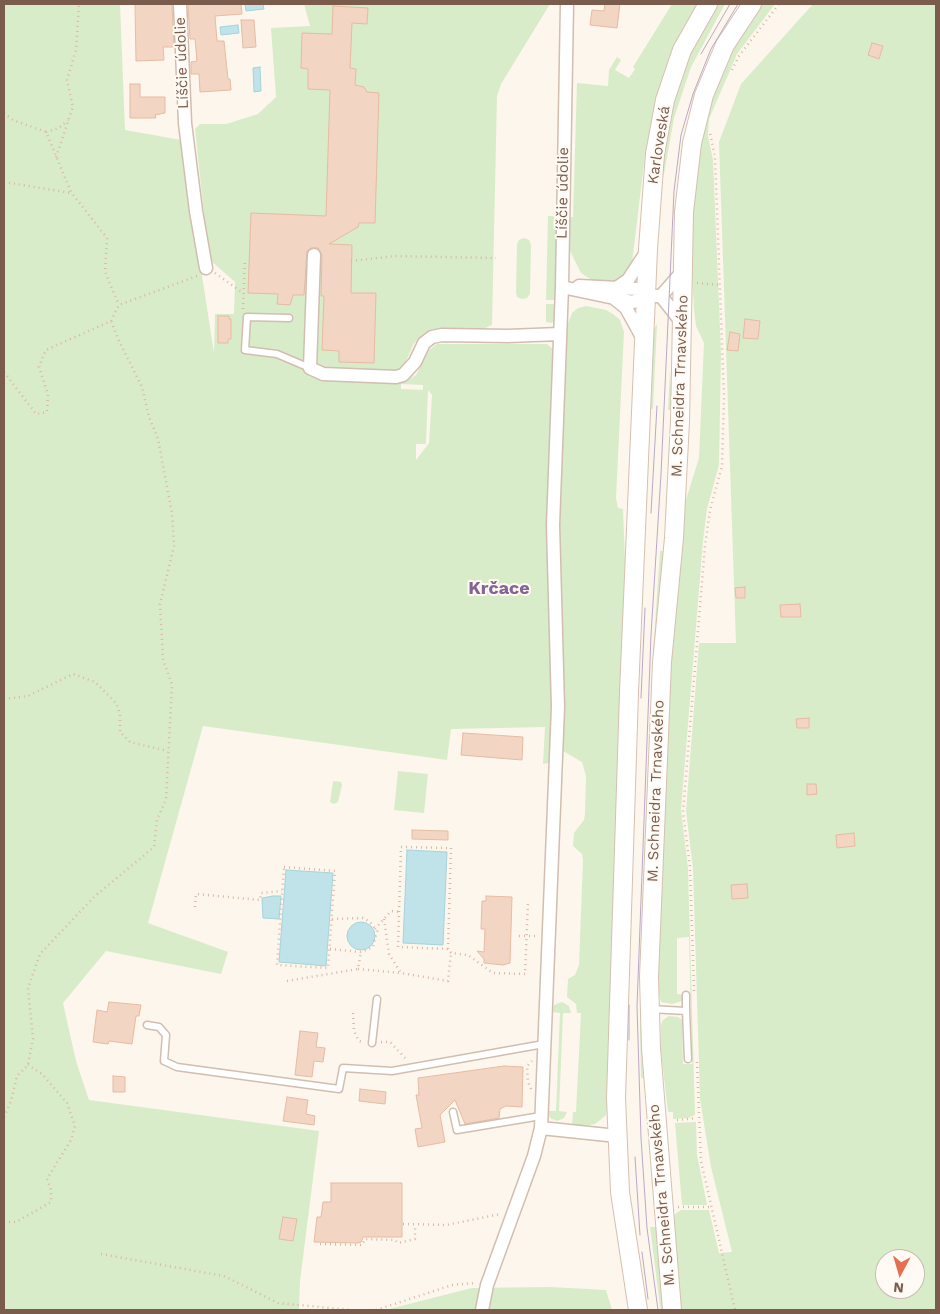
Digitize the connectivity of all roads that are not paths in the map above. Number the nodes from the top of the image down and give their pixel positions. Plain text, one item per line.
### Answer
1 (180, 4) edge
2 (567, 4) edge
3 (708, 4) edge
4 (752, 4) edge
5 (648, 249) junction
6 (314, 255) dead end
7 (206, 268) road end
8 (689, 277) junction
9 (562, 287) junction
10 (616, 293) junction
11 (654, 296) junction
12 (289, 318) dead end
13 (683, 324) junction
14 (559, 334) junction
15 (644, 342) junction
16 (310, 368) junction
17 (686, 995) dead end
18 (377, 999) dead end
19 (649, 1009) junction
20 (686, 1011) junction
21 (147, 1025) dead end
22 (372, 1043) dead end
23 (544, 1044) junction
24 (688, 1059) dead end
25 (453, 1112) dead end
26 (541, 1122) junction
27 (617, 1136) junction
28 (482, 1310) edge
29 (638, 1310) edge
30 (672, 1310) edge

1 - 7 street, Líščie údolie
2 - 9 street, Líščie údolie
3 - 5 main road, Karloveská
4 - 8 main road
5 - 10 street
5 - 11 main road, Karloveská
6 - 16 street
8 - 11 street
8 - 13 main road, M. Schneidra Trnavského
9 - 10 street
9 - 14 street, Líščie údolie
10 - 11 street
10 - 15 street
11 - 13 street
11 - 15 main road, M. Schneidra Trnavského
12 - 16 lane
13 - 19 main road, M. Schneidra Trnavského
14 - 16 street
14 - 23 street, Líščie údolie
15 - 27 main road, M. Schneidra Trnavského
17 - 20 lane
18 - 22 lane
19 - 20 lane
19 - 30 main road, M. Schneidra Trnavského
20 - 24 lane
21 - 23 lane
23 - 26 street, Líščie údolie
25 - 26 lane
26 - 27 street
26 - 28 street, Líščie údolie
27 - 29 main road, M. Schneidra Trnavského

